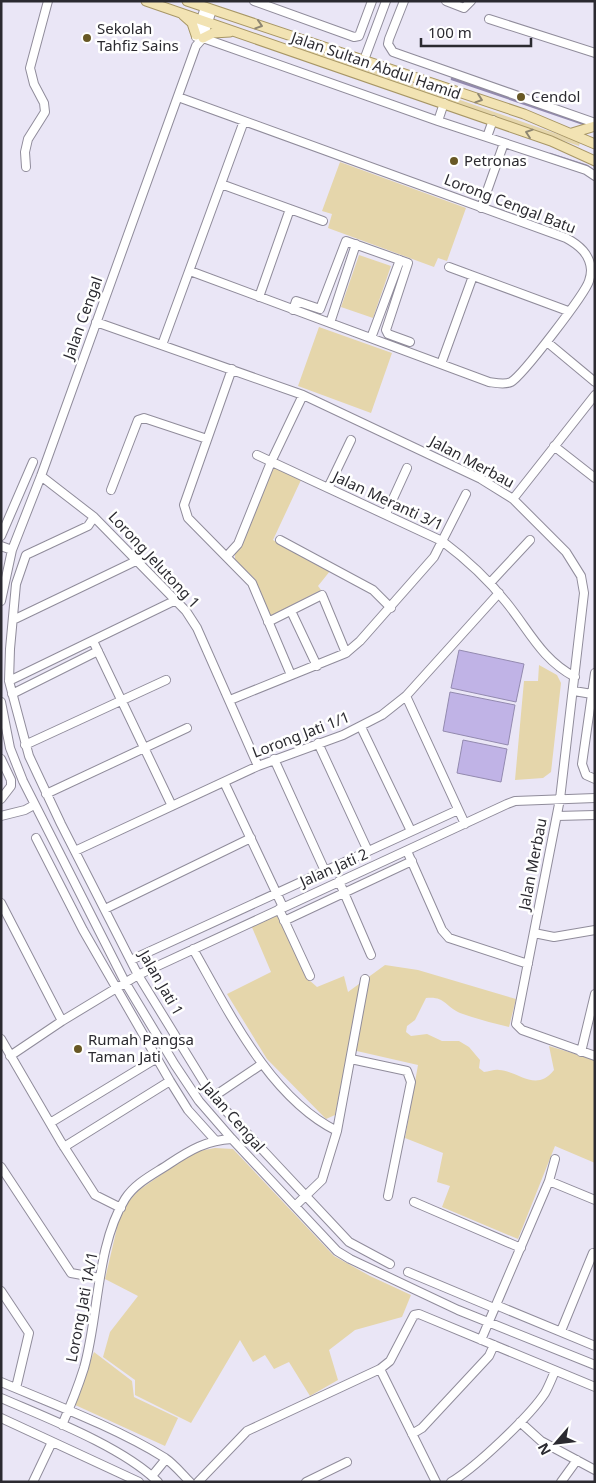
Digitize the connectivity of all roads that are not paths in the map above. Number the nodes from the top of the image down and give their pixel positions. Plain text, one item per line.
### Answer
1 (48, 1) edge
2 (146, 1) edge
3 (187, 1) edge
4 (254, 1) edge
5 (372, 1) edge
6 (386, 1) edge
7 (404, 1) edge
8 (446, 1) edge
9 (471, 1) edge
10 (209, 8) junction
11 (178, 12) junction
12 (489, 19) dead end
13 (205, 20) junction
14 (235, 32) junction
15 (200, 36) junction
16 (595, 53) edge
17 (364, 60) junction
18 (178, 97) junction
19 (444, 104) junction
20 (493, 120) junction
21 (244, 121) junction
22 (438, 121) junction
23 (595, 124) edge
24 (572, 133) junction
25 (487, 137) junction
26 (504, 143) junction
27 (595, 144) edge
28 (595, 149) edge
29 (574, 150) junction
30 (595, 161) edge
31 (26, 167) dead end
32 (595, 176) edge
33 (221, 184) junction
34 (481, 208) junction
35 (290, 209) junction
36 (323, 221) dead end
37 (356, 244) junction
38 (400, 260) junction
39 (449, 267) dead end
40 (190, 271) junction
41 (473, 276) junction
42 (259, 297) junction
43 (293, 310) junction
44 (568, 311) junction
45 (96, 322) junction
46 (330, 323) junction
47 (371, 338) junction
48 (410, 342) dead end
49 (547, 342) junction
50 (162, 345) junction
51 (441, 364) junction
52 (232, 369) junction
53 (595, 382) edge
54 (303, 395) junction
55 (595, 395) edge
56 (207, 439) junction
57 (352, 440) dead end
58 (554, 446) junction
59 (257, 456) dead end
60 (33, 462) dead end
61 (271, 462) junction
62 (407, 468) dead end
63 (41, 476) junction
64 (595, 478) edge
65 (328, 488) junction
66 (111, 490) dead end
67 (466, 494) dead end
68 (513, 499) junction
69 (386, 514) junction
70 (94, 517) junction
71 (1, 536) edge
72 (280, 540) dead end
73 (530, 540) dead end
74 (442, 541) junction
75 (1, 546) edge
76 (12, 550) junction
77 (227, 556) junction
78 (138, 560) junction
79 (490, 583) junction
80 (499, 593) junction
81 (1, 599) edge
82 (176, 600) junction
83 (391, 608) junction
84 (292, 611) junction
85 (13, 620) junction
86 (268, 622) junction
87 (93, 641) junction
88 (98, 651) junction
89 (346, 653) junction
90 (317, 666) junction
91 (595, 673) edge
92 (291, 675) junction
93 (575, 677) junction
94 (166, 680) dead end
95 (10, 687) junction
96 (1, 690) edge
97 (574, 691) junction
98 (592, 694) junction
99 (406, 696) junction
100 (121, 700) junction
101 (230, 700) junction
102 (1, 702) edge
103 (361, 727) junction
104 (187, 728) dead end
105 (318, 744) junction
106 (25, 745) junction
107 (143, 747) junction
108 (1, 759) edge
109 (274, 759) junction
110 (258, 766) junction
111 (595, 779) edge
112 (224, 782) junction
113 (46, 794) junction
114 (595, 798) edge
115 (1, 799) edge
116 (560, 799) junction
117 (34, 805) junction
118 (172, 806) junction
119 (458, 810) junction
120 (595, 815) edge
121 (1, 816) edge
122 (557, 816) junction
123 (465, 824) junction
124 (411, 831) junction
125 (36, 838) dead end
126 (251, 838) junction
127 (75, 851) junction
128 (368, 851) junction
129 (407, 851) junction
130 (412, 861) junction
131 (325, 871) junction
132 (339, 881) junction
133 (344, 892) junction
134 (276, 893) junction
135 (1, 903) edge
136 (281, 908) junction
137 (105, 909) junction
138 (284, 921) junction
139 (595, 930) edge
140 (534, 933) junction
141 (193, 948) junction
142 (371, 955) dead end
143 (131, 960) junction
144 (528, 964) junction
145 (138, 974) junction
146 (310, 976) dead end
147 (365, 979) dead end
148 (126, 982) junction
149 (116, 988) junction
150 (595, 994) edge
151 (62, 1021) junction
152 (1, 1039) edge
153 (581, 1052) junction
154 (10, 1056) junction
155 (595, 1056) edge
156 (157, 1058) junction
157 (351, 1059) junction
158 (262, 1064) junction
159 (170, 1081) junction
160 (213, 1097) junction
161 (50, 1123) junction
162 (337, 1132) junction
163 (232, 1139) junction
164 (215, 1140) junction
165 (64, 1147) junction
166 (555, 1159) dead end
167 (2, 1172) edge
168 (549, 1181) junction
169 (306, 1195) junction
170 (388, 1196) dead end
171 (595, 1200) edge
172 (414, 1202) dead end
173 (295, 1206) junction
174 (121, 1208) junction
175 (520, 1248) junction
176 (593, 1253) dead end
177 (390, 1264) dead end
178 (408, 1272) dead end
179 (99, 1278) junction
180 (1, 1292) edge
181 (495, 1306) junction
182 (488, 1322) junction
183 (561, 1331) junction
184 (481, 1340) junction
185 (494, 1345) junction
186 (595, 1346) edge
187 (595, 1365) edge
188 (380, 1369) junction
189 (555, 1371) junction
190 (1, 1382) edge
191 (16, 1388) junction
192 (595, 1388) edge
193 (1, 1398) edge
194 (68, 1410) junction
195 (1, 1418) edge
196 (520, 1422) junction
197 (62, 1425) junction
198 (412, 1434) junction
199 (52, 1442) junction
200 (166, 1459) junction
201 (578, 1460) junction
202 (347, 1462) dead end
203 (595, 1470) edge
204 (152, 1476) junction
205 (33, 1482) edge
206 (139, 1482) edge
207 (158, 1482) edge
208 (190, 1482) edge
209 (198, 1482) edge
210 (306, 1482) edge
211 (436, 1482) edge
212 (451, 1482) edge
213 (561, 1482) edge

1 - 31 street
2 - 11 main road, Jalan Sultan Abdul Hamid
3 - 10 main road, Jalan Sultan Abdul Hamid
4 - 5 street
6 - 17 street
7 - 23 street
8 - 9 street
10 - 13 street, Jalan Cengal
10 -> 17 main road, Jalan Sultan Abdul Hamid
11 - 13 main road, Jalan Sultan Abdul Hamid
11 - 15 main road
12 - 16 street
13 - 14 main road, Jalan Sultan Abdul Hamid
13 - 15 street, Jalan Cengal
14 - 15 main road
14 - 19 main road, Jalan Sultan Abdul Hamid
15 - 18 street, Jalan Cengal
15 - 22 street
17 -> 24 main road, Jalan Sultan Abdul Hamid
18 - 21 street, Lorong Cengal Batu
18 - 45 street, Jalan Cengal
19 - 20 main road, Jalan Sultan Abdul Hamid
19 - 22 street
20 - 25 street
29 -> 20 main road, Jalan Sultan Abdul Hamid
21 - 33 street
21 - 34 street, Lorong Cengal Batu
22 - 25 street
23 - 24 main road
24 - 27 main road, Jalan Sultan Abdul Hamid
25 - 26 street
26 - 32 street
26 - 34 street
28 - 29 main road
29 - 30 main road, Jalan Sultan Abdul Hamid
33 - 35 street
33 - 40 street
34 - 44 street, Lorong Cengal Batu
35 - 36 street
35 - 42 street
37 - 38 street
37 - 43 street
37 - 46 street
38 - 47 street
38 - 48 street
39 - 41 street
40 - 42 street, Lorong Cengal Batu
40 - 50 street
41 - 44 street
41 - 51 street
42 - 43 street, Lorong Cengal Batu
43 - 46 street, Lorong Cengal Batu
44 - 49 street, Lorong Cengal Batu
45 - 50 street, Jalan Merbau
45 - 63 street, Jalan Cengal
46 - 47 street, Lorong Cengal Batu
47 - 51 street, Lorong Cengal Batu
49 - 51 street, Lorong Cengal Batu
49 - 53 street
50 - 52 street, Jalan Merbau
52 - 54 street, Jalan Merbau
52 - 56 street
54 - 61 street
54 - 68 street, Jalan Merbau
55 - 58 street
56 - 66 street
56 - 77 street
57 - 65 street
58 - 64 street
58 - 68 street
59 - 61 street, Jalan Meranti 3/1
60 - 71 street
61 - 65 street, Jalan Meranti 3/1
61 - 77 street
62 - 69 street
63 - 70 street, Lorong Jelutong 1
63 - 76 street, Jalan Cengal
65 - 69 street, Jalan Meranti 3/1
67 - 74 street
68 - 93 street, Jalan Merbau
69 - 74 street, Jalan Meranti 3/1
70 - 78 street, Lorong Jelutong 1
70 - 85 street, Jalan Jati 1
72 - 83 street
73 - 79 street
74 - 79 street, Jalan Meranti 3/1
74 - 83 street
75 - 76 street
76 - 81 street, Jalan Cengal
77 - 86 street
78 - 82 street, Lorong Jelutong 1
78 - 85 street
79 - 80 street, Jalan Meranti 3/1
80 - 93 street, Jalan Meranti 3/1
80 - 99 street, Lorong Jati 1/1
82 - 87 street
82 - 101 street, Lorong Jelutong 1
83 - 89 street
84 - 86 street
84 - 89 street
84 - 90 street
85 - 95 street, Jalan Jati 1
86 - 92 street
87 - 88 street
87 - 95 street
88 - 95 street
88 - 100 street
89 - 90 street
90 - 92 street
91 - 98 street
92 - 101 street
93 - 97 street, Jalan Merbau
94 - 100 street
95 - 96 street
95 - 106 street, Jalan Jati 1
97 - 98 street
97 - 116 street, Jalan Merbau
98 - 111 street
99 - 103 street, Lorong Jati 1/1
99 - 119 street
100 - 106 street
100 - 107 street
101 - 110 street, Lorong Jelutong 1
102 - 117 street, Jalan Cengal
103 - 105 street, Lorong Jati 1/1
103 - 124 street
104 - 107 street
105 - 109 street, Lorong Jati 1/1
105 - 128 street
106 - 113 street, Jalan Jati 1
107 - 113 street
107 - 118 street
108 - 115 street
109 - 110 street, Lorong Jati 1/1
109 - 131 street
110 - 112 street, Lorong Jati 1/1
112 - 118 street, Lorong Jati 1/1
112 - 126 street
113 - 127 street, Jalan Jati 1
114 - 116 street, Jalan Jati 2
116 - 122 street, Jalan Merbau
116 - 123 street, Jalan Jati 2
117 - 121 street
117 - 148 street, Jalan Cengal
118 - 127 street, Lorong Jati 1/1
119 - 123 street
119 - 124 street
120 - 122 street
122 - 140 street, Jalan Merbau
123 - 129 street, Jalan Jati 2
124 - 128 street
125 - 149 street
126 - 134 street
126 - 137 street
127 - 137 street, Jalan Jati 1
128 - 131 street
129 - 130 street
129 - 132 street, Jalan Jati 2
130 - 133 street
130 - 144 street
131 - 134 street
132 - 133 street
132 - 136 street, Jalan Jati 2
133 - 138 street
133 - 142 street
134 - 136 street
134 - 143 street
135 - 151 street
136 - 138 street
136 - 141 street, Jalan Jati 2
137 - 143 street, Jalan Jati 1
138 - 146 street
139 - 140 street
140 - 144 street, Jalan Merbau
141 - 145 street, Jalan Jati 2
141 - 158 street
143 - 145 street, Jalan Jati 1
144 - 153 street, Jalan Merbau
145 - 148 street, Jalan Jati 2
145 - 160 street, Jalan Jati 1
147 - 157 street
148 - 149 street
148 - 163 street, Jalan Cengal
149 - 151 street
149 - 156 street
150 - 153 street
151 - 154 street
152 - 154 street
153 - 155 street
154 - 161 street
156 - 159 street
156 - 161 street
157 - 162 street
157 - 170 street
158 - 160 street
158 - 162 street
159 - 164 street
159 - 165 street
160 - 169 street, Jalan Jati 1
161 - 165 street
162 - 169 street
163 - 164 street, Lorong Jati 1A/1
163 - 173 street, Jalan Cengal
164 - 174 street, Lorong Jati 1A/1
165 - 174 street
166 - 168 street
167 - 179 street
168 - 171 street
168 - 175 street
169 - 173 street
169 - 177 street, Jalan Jati 1
172 - 175 street
173 - 182 street, Jalan Cengal
174 - 179 street, Lorong Jati 1A/1
175 - 181 street
176 - 183 street
178 - 181 street
179 - 194 street, Lorong Jati 1A/1
180 - 191 street
181 - 182 street
181 - 183 street
182 - 184 street
182 - 187 street, Jalan Cengal
183 - 186 street
184 - 185 street
184 - 188 street
185 - 189 street
185 - 198 street
188 - 198 street
188 - 209 street
189 - 192 street
189 - 196 street
190 - 191 street
191 - 194 street
193 - 197 street
194 - 197 street, Lorong Jati 1A/1
194 - 200 street
195 - 199 street
196 - 201 street
196 - 212 street
197 - 204 street
198 - 211 street
199 - 205 street
199 - 206 street
200 - 204 street
200 - 208 street
201 - 203 street
201 - 213 street
202 - 210 street
204 - 207 street

